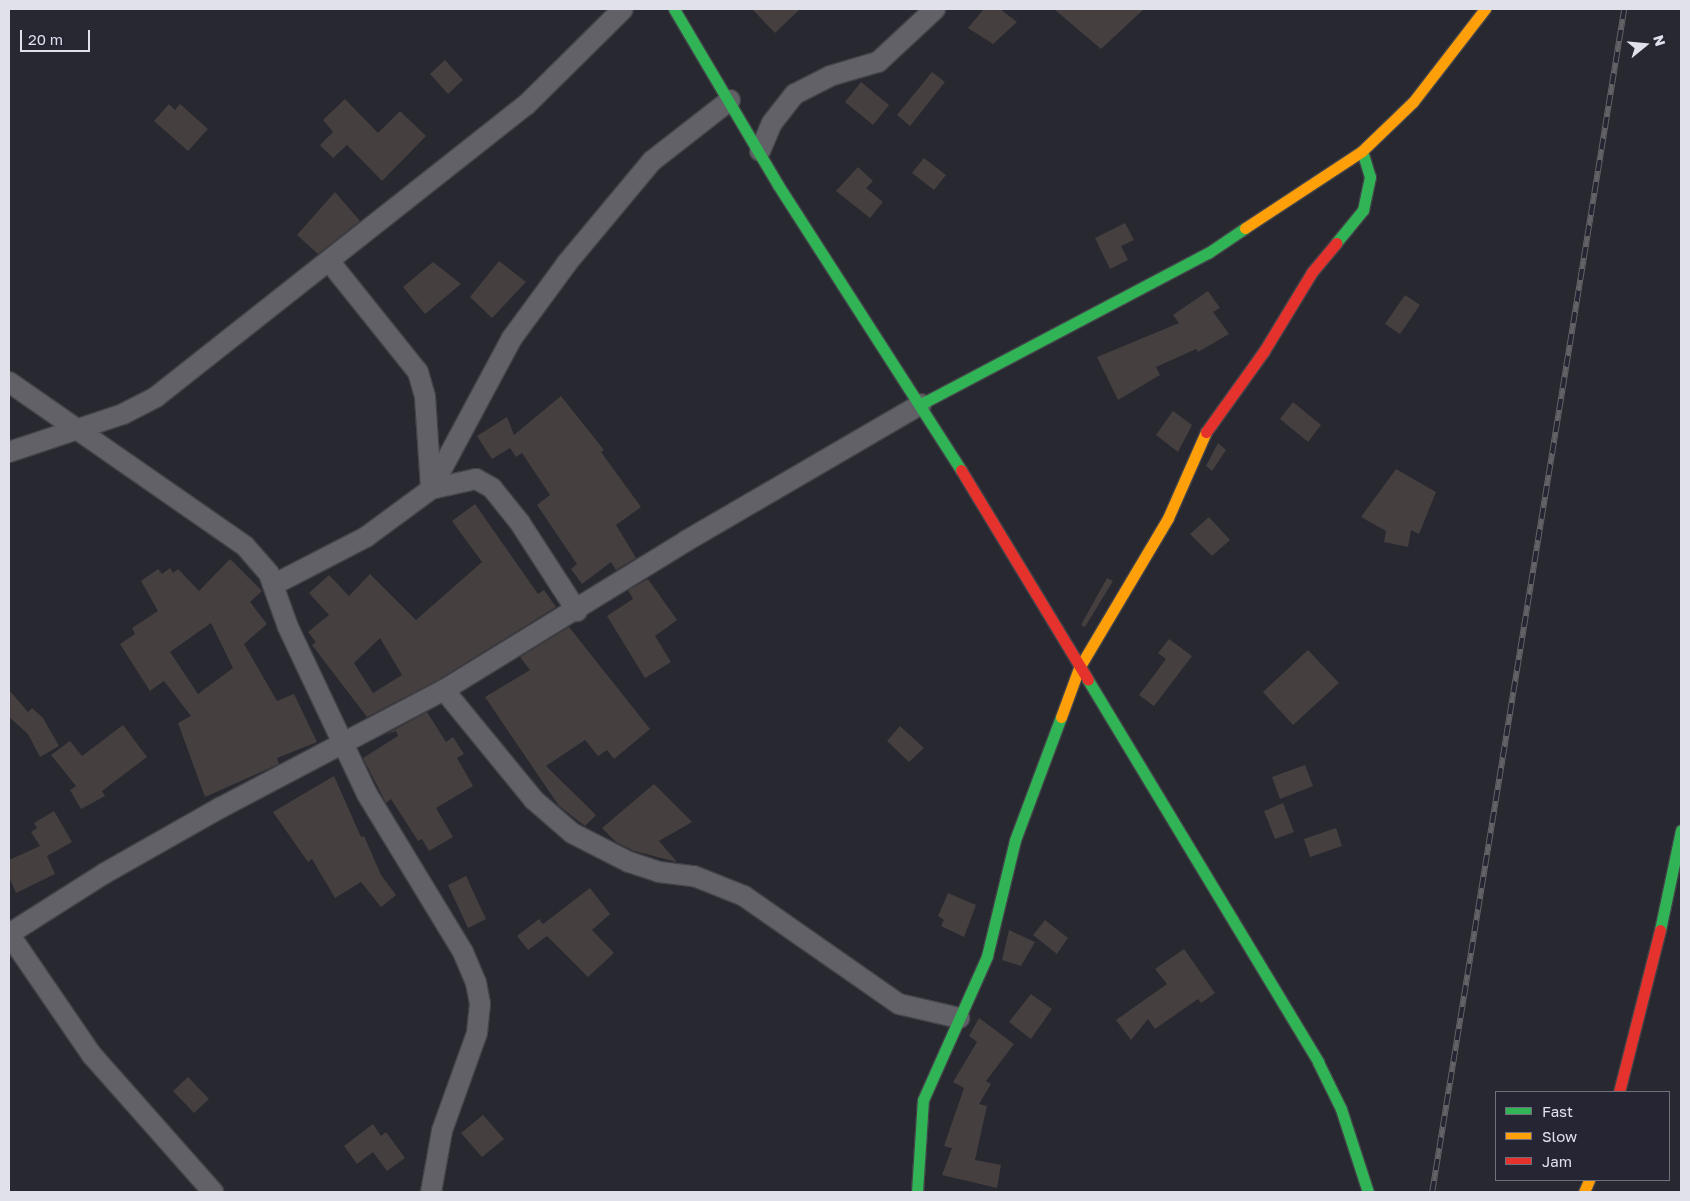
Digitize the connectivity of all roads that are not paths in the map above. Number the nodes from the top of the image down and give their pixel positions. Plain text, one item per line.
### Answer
1 (623, 9) edge
2 (674, 9) edge
3 (935, 9) edge
4 (1485, 9) edge
5 (730, 100) junction
6 (760, 151) junction
7 (1362, 151) junction
8 (330, 261) junction
9 (9, 382) edge
10 (921, 404) junction
11 (79, 430) junction
12 (9, 452) edge
13 (432, 490) junction
14 (273, 585) junction
15 (577, 611) junction
16 (1079, 668) junction
17 (444, 690) junction
18 (345, 744) junction
19 (1681, 830) edge
20 (9, 934) edge
21 (959, 1018) junction
22 (1619, 1091) edge
23 (213, 1192) edge
24 (430, 1192) edge
25 (917, 1192) edge
26 (1368, 1192) edge

1 - 8 street
2 - 5 street
3 - 6 street
4 - 7 street
5 - 6 street
5 - 13 street
6 - 10 street
7 - 10 street
7 - 16 street
8 - 11 street
8 - 13 street
9 - 11 street
10 - 15 street
10 - 16 street
11 - 12 street
11 - 14 street
13 - 14 street
13 - 15 street
14 - 18 street
15 - 17 street
16 - 21 street
16 - 26 street
17 - 18 street
17 - 21 street
18 - 20 street
18 - 24 street
19 - 22 street
20 - 23 street
21 - 25 street

